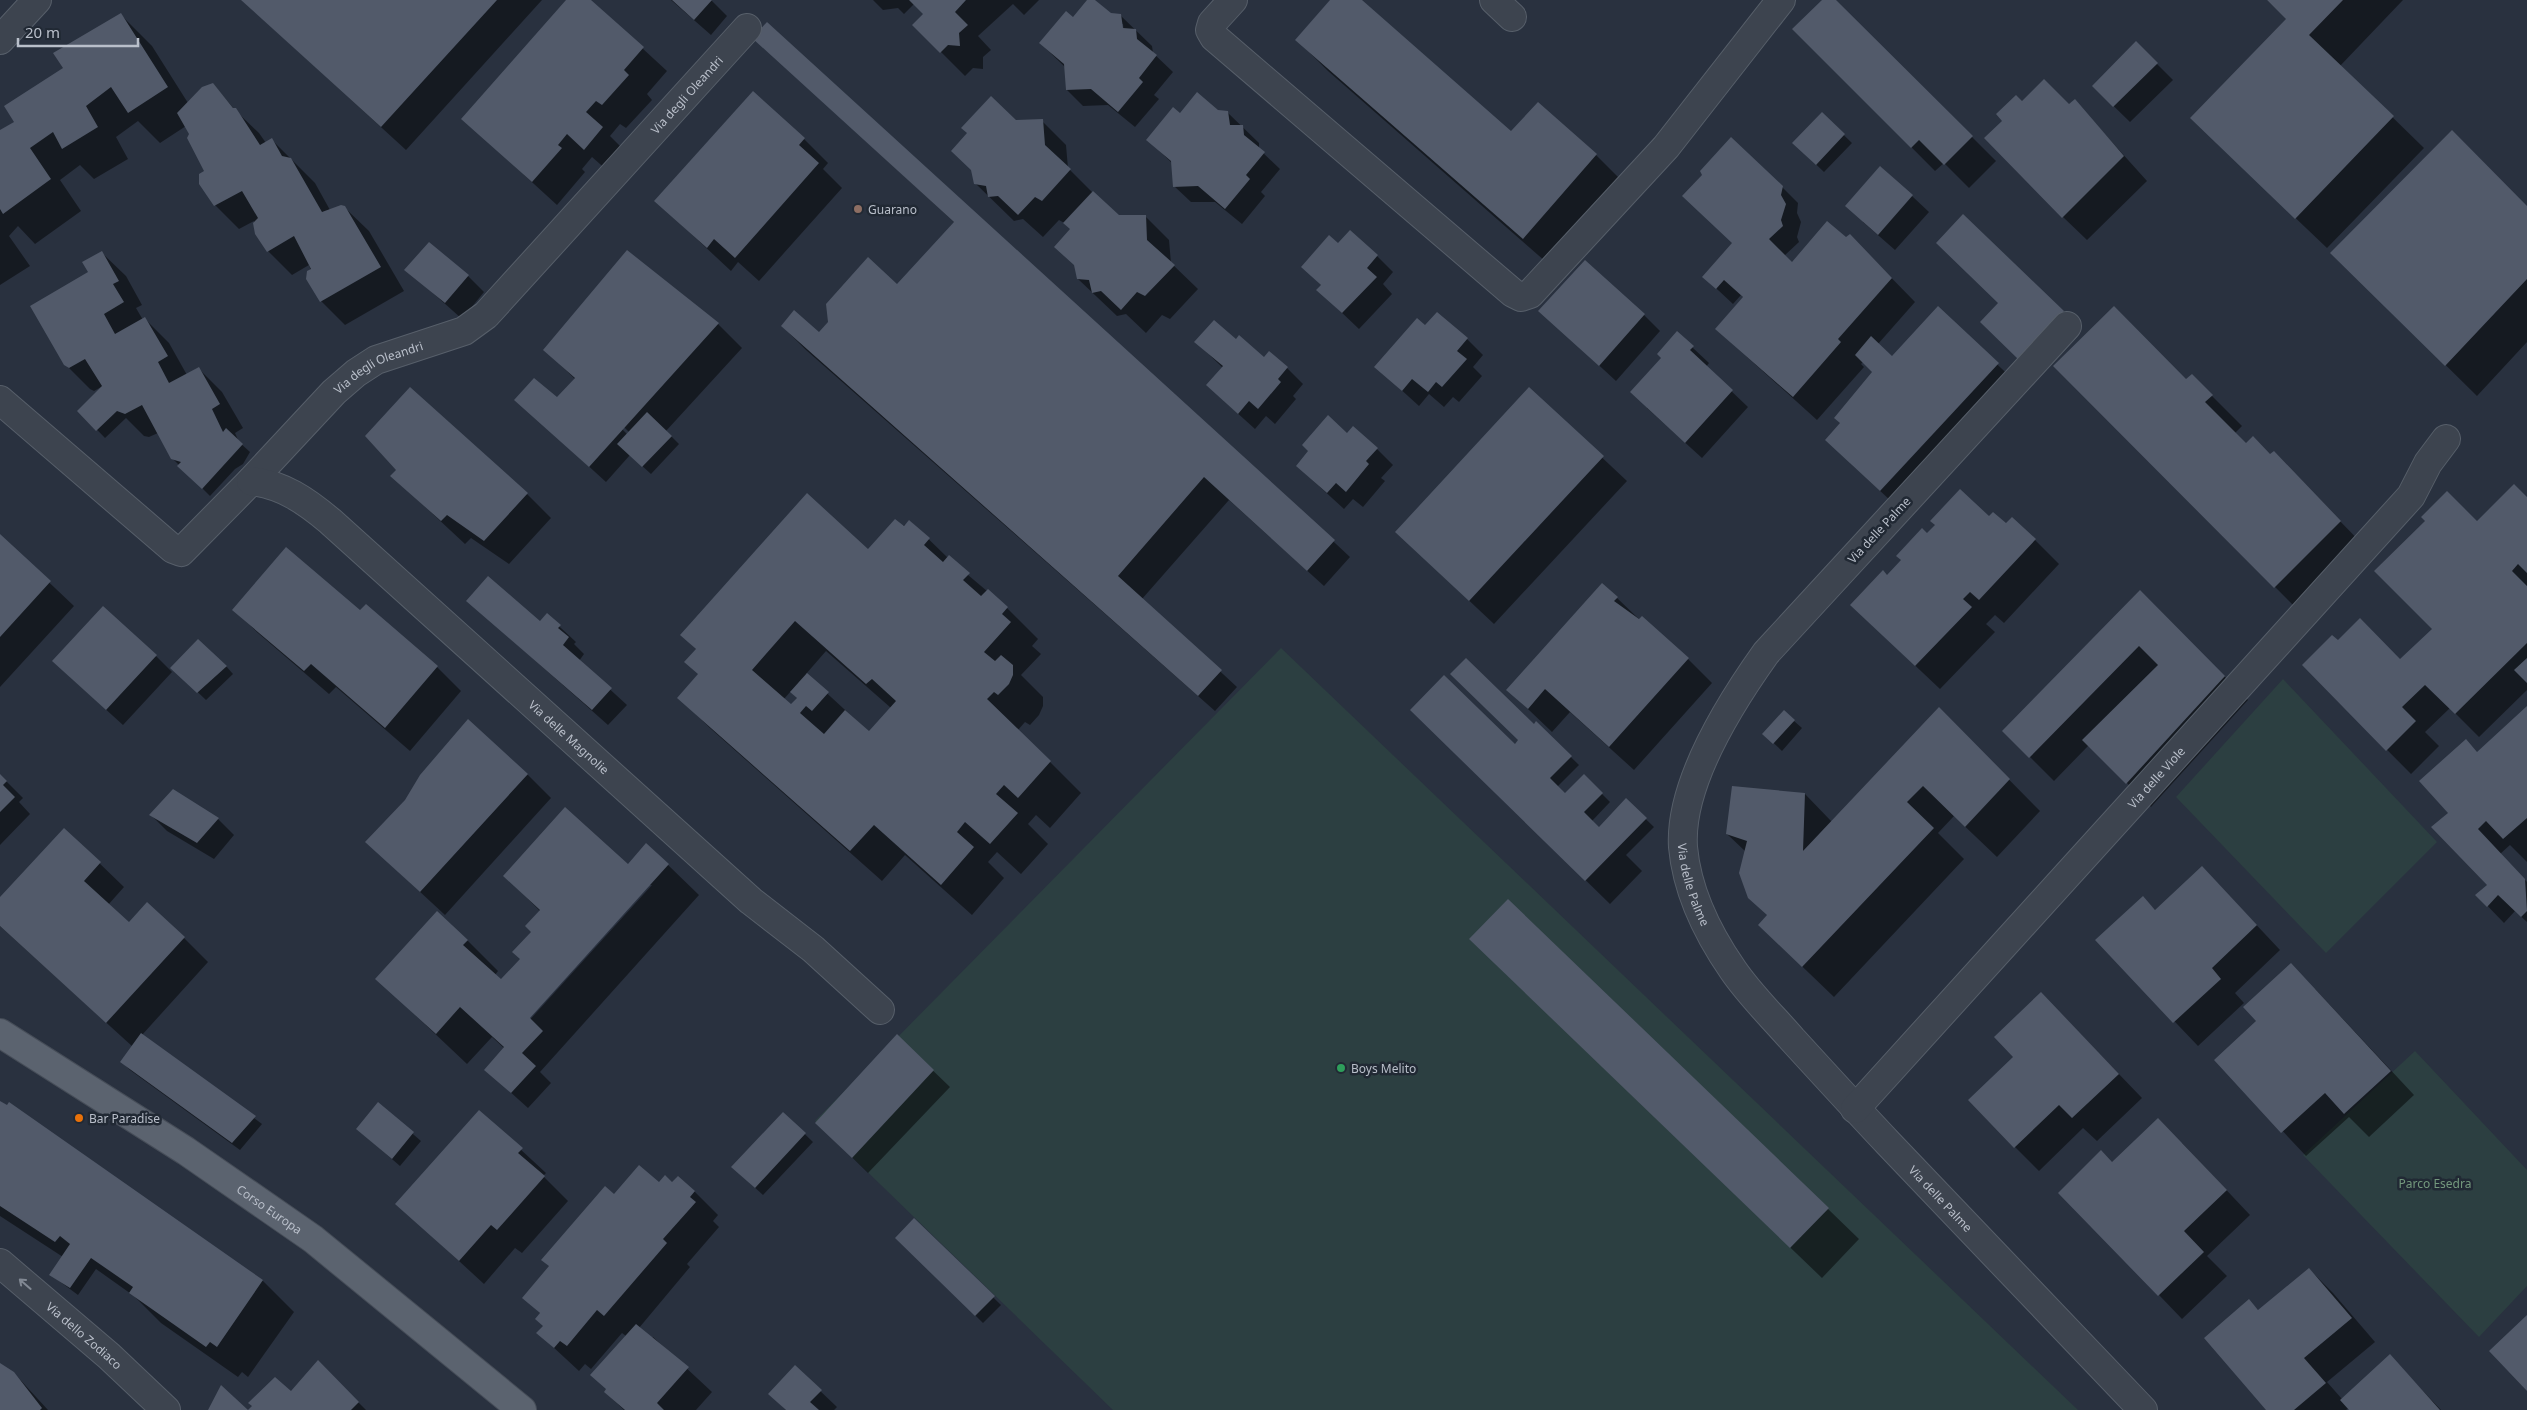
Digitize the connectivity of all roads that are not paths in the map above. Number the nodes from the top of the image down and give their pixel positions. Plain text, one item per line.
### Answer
1 (37, 0) edge
2 (1233, 0) edge
3 (1782, 0) edge
4 (747, 28) dead end
5 (0, 40) edge
6 (2067, 326) dead end
7 (0, 400) edge
8 (2446, 439) dead end
9 (251, 481) junction
10 (880, 1010) dead end
11 (0, 1033) edge
12 (1856, 1109) junction
13 (0, 1262) edge
14 (166, 1410) edge
15 (522, 1410) edge
16 (2143, 1410) edge

1 - 5 street
2 - 3 street
4 - 9 street, Via degli Oleandri
6 - 12 street, Via delle Palme
7 - 9 street, Via degli Oleandri
8 - 12 street, Via delle Viole
9 - 10 street, Via delle Magnolie
11 - 15 main road, Corso Europa
12 - 16 street, Via delle Palme
14 -> 13 street, Via dello Zodiaco

